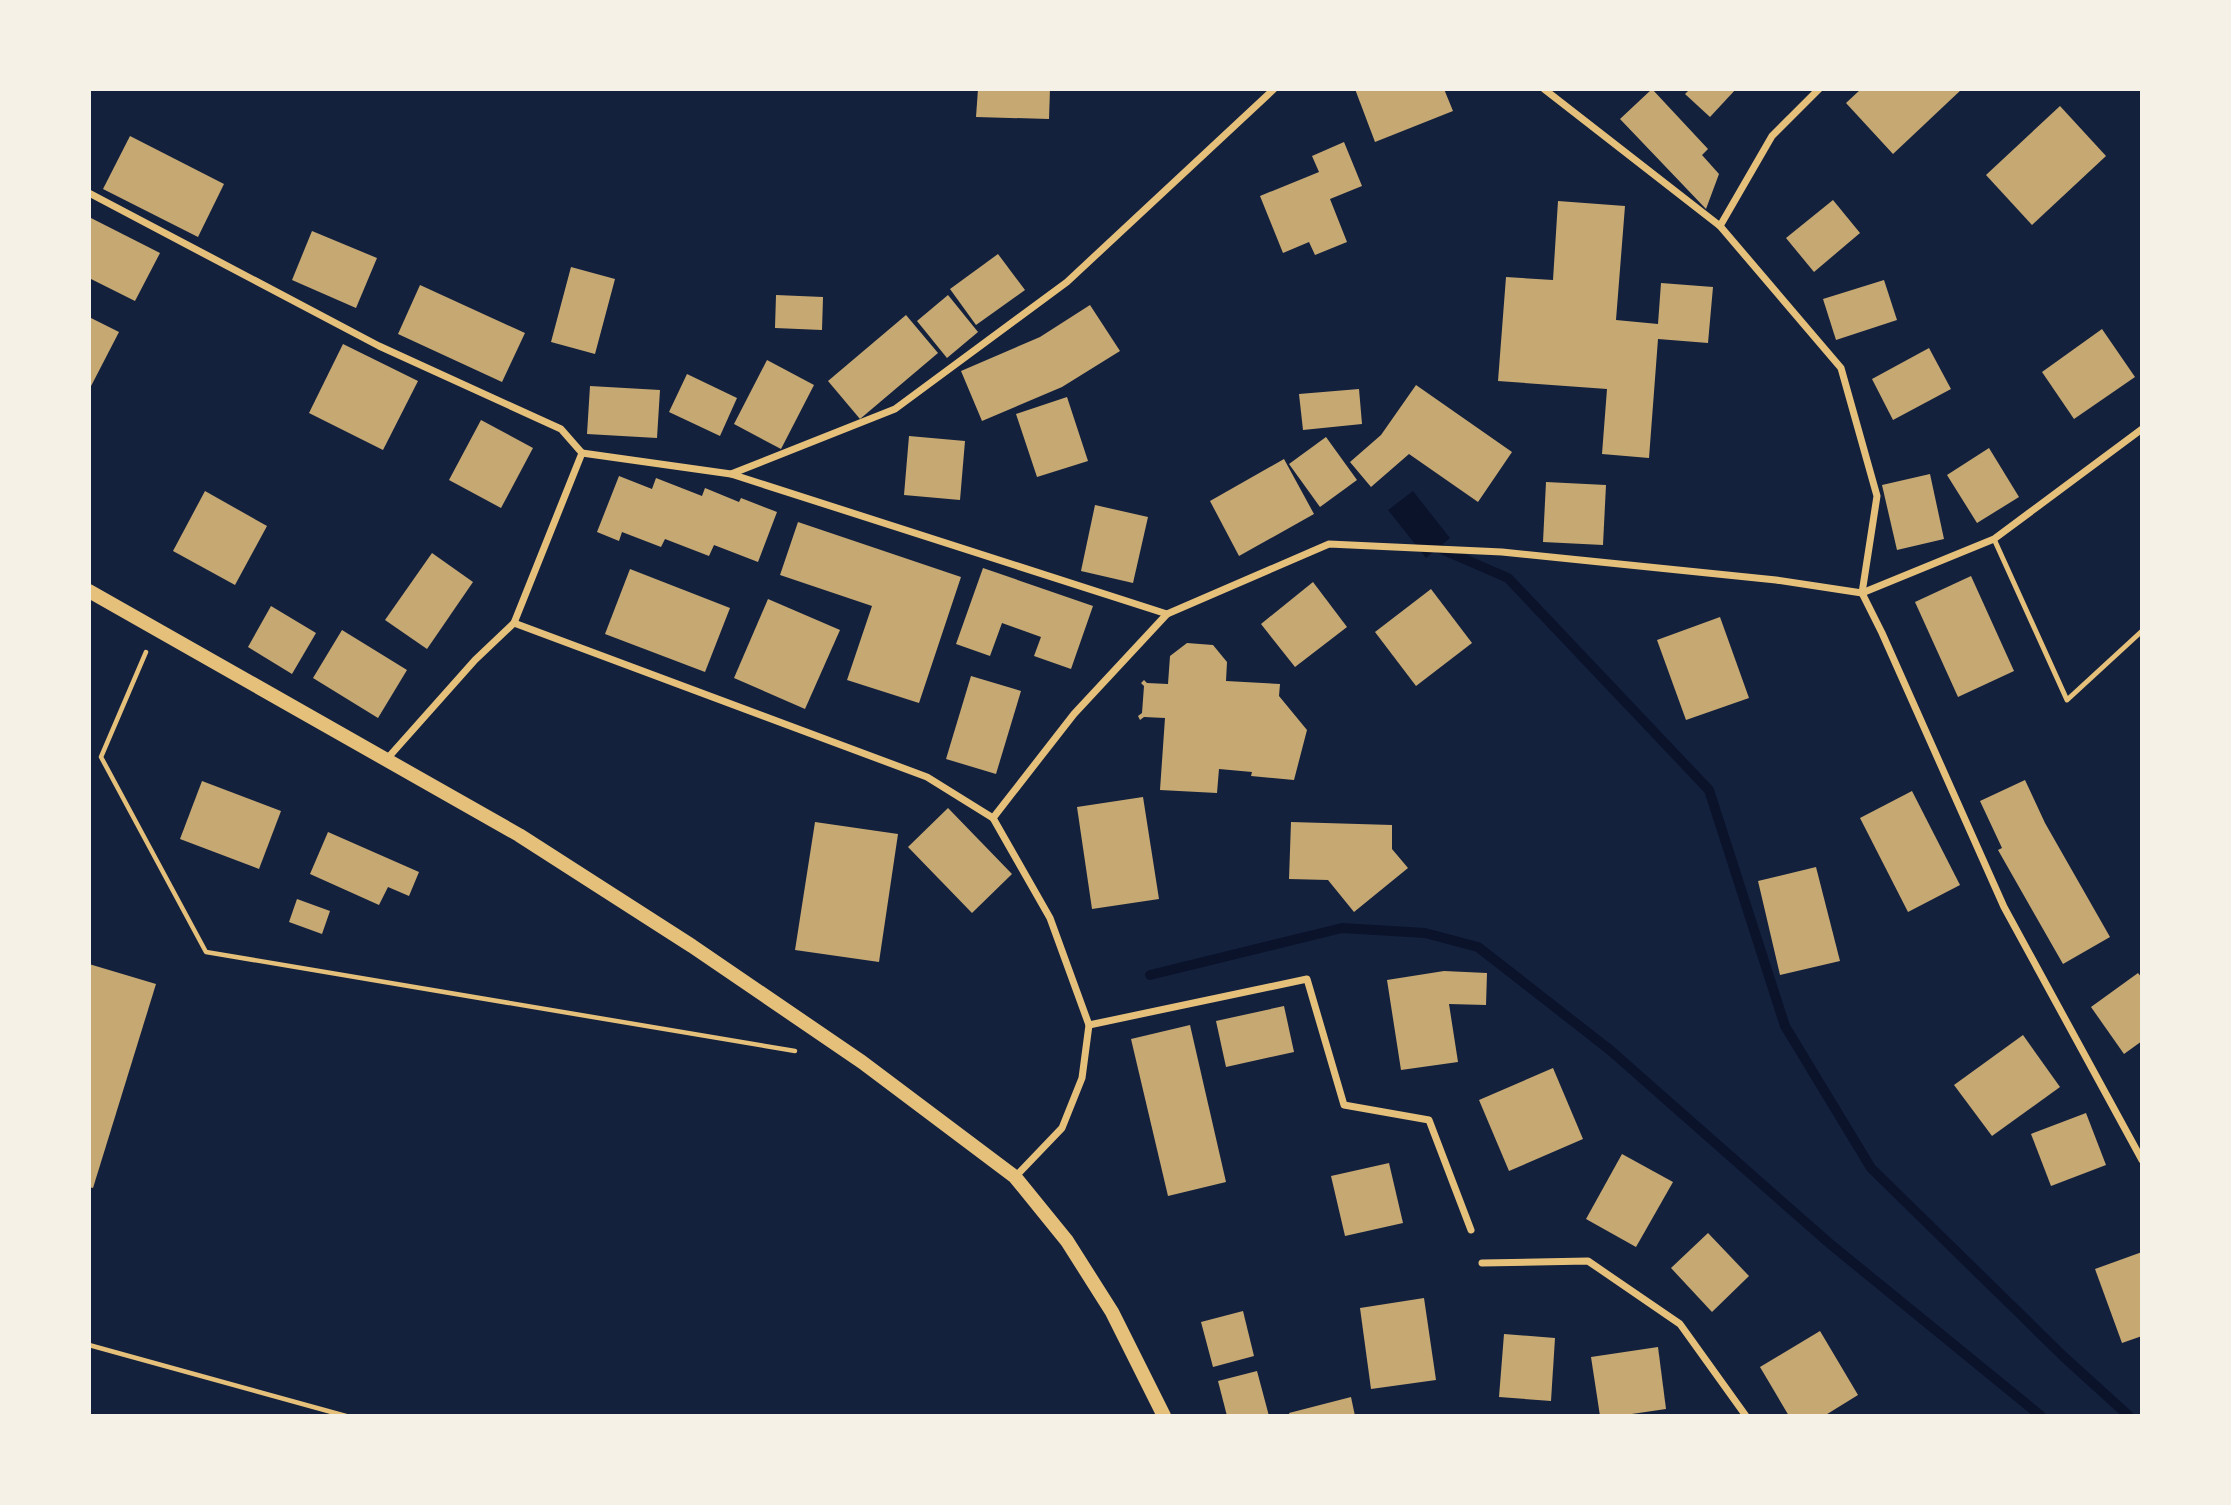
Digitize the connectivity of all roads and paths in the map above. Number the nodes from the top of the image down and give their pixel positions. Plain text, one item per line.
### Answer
1 (1274, 89) edge
2 (1544, 89) edge
3 (1819, 89) edge
4 (89, 193) edge
5 (1720, 226) junction
6 (2142, 429) edge
7 (582, 453) junction
8 (731, 474) junction
9 (1994, 539) junction
10 (89, 591) edge
11 (1862, 593) junction
12 (1167, 614) junction
13 (514, 623) junction
14 (156, 628) junction
15 (2142, 631) edge
16 (386, 760) junction
17 (993, 818) junction
18 (1089, 1025) junction
19 (807, 1053) dead end
20 (2142, 1160) edge
21 (1015, 1177) junction
22 (1471, 1230) dead end
23 (1482, 1263) dead end
24 (89, 1345) edge
25 (346, 1416) edge
26 (1164, 1416) edge
27 (1746, 1416) edge

1 - 8 street
2 - 5 street
3 - 5 street
4 - 7 street
5 - 11 street
6 - 9 street
7 - 8 street
7 - 13 street
8 - 12 street
9 - 11 street
9 - 15 lane
10 - 14 main road
11 - 12 street
11 - 20 street
12 - 17 street
13 - 16 street
13 - 17 street
14 - 16 main road
14 - 19 path
16 - 21 main road
17 - 18 street
18 - 21 street
18 - 22 street
21 - 26 main road
23 - 27 street
24 - 25 path

